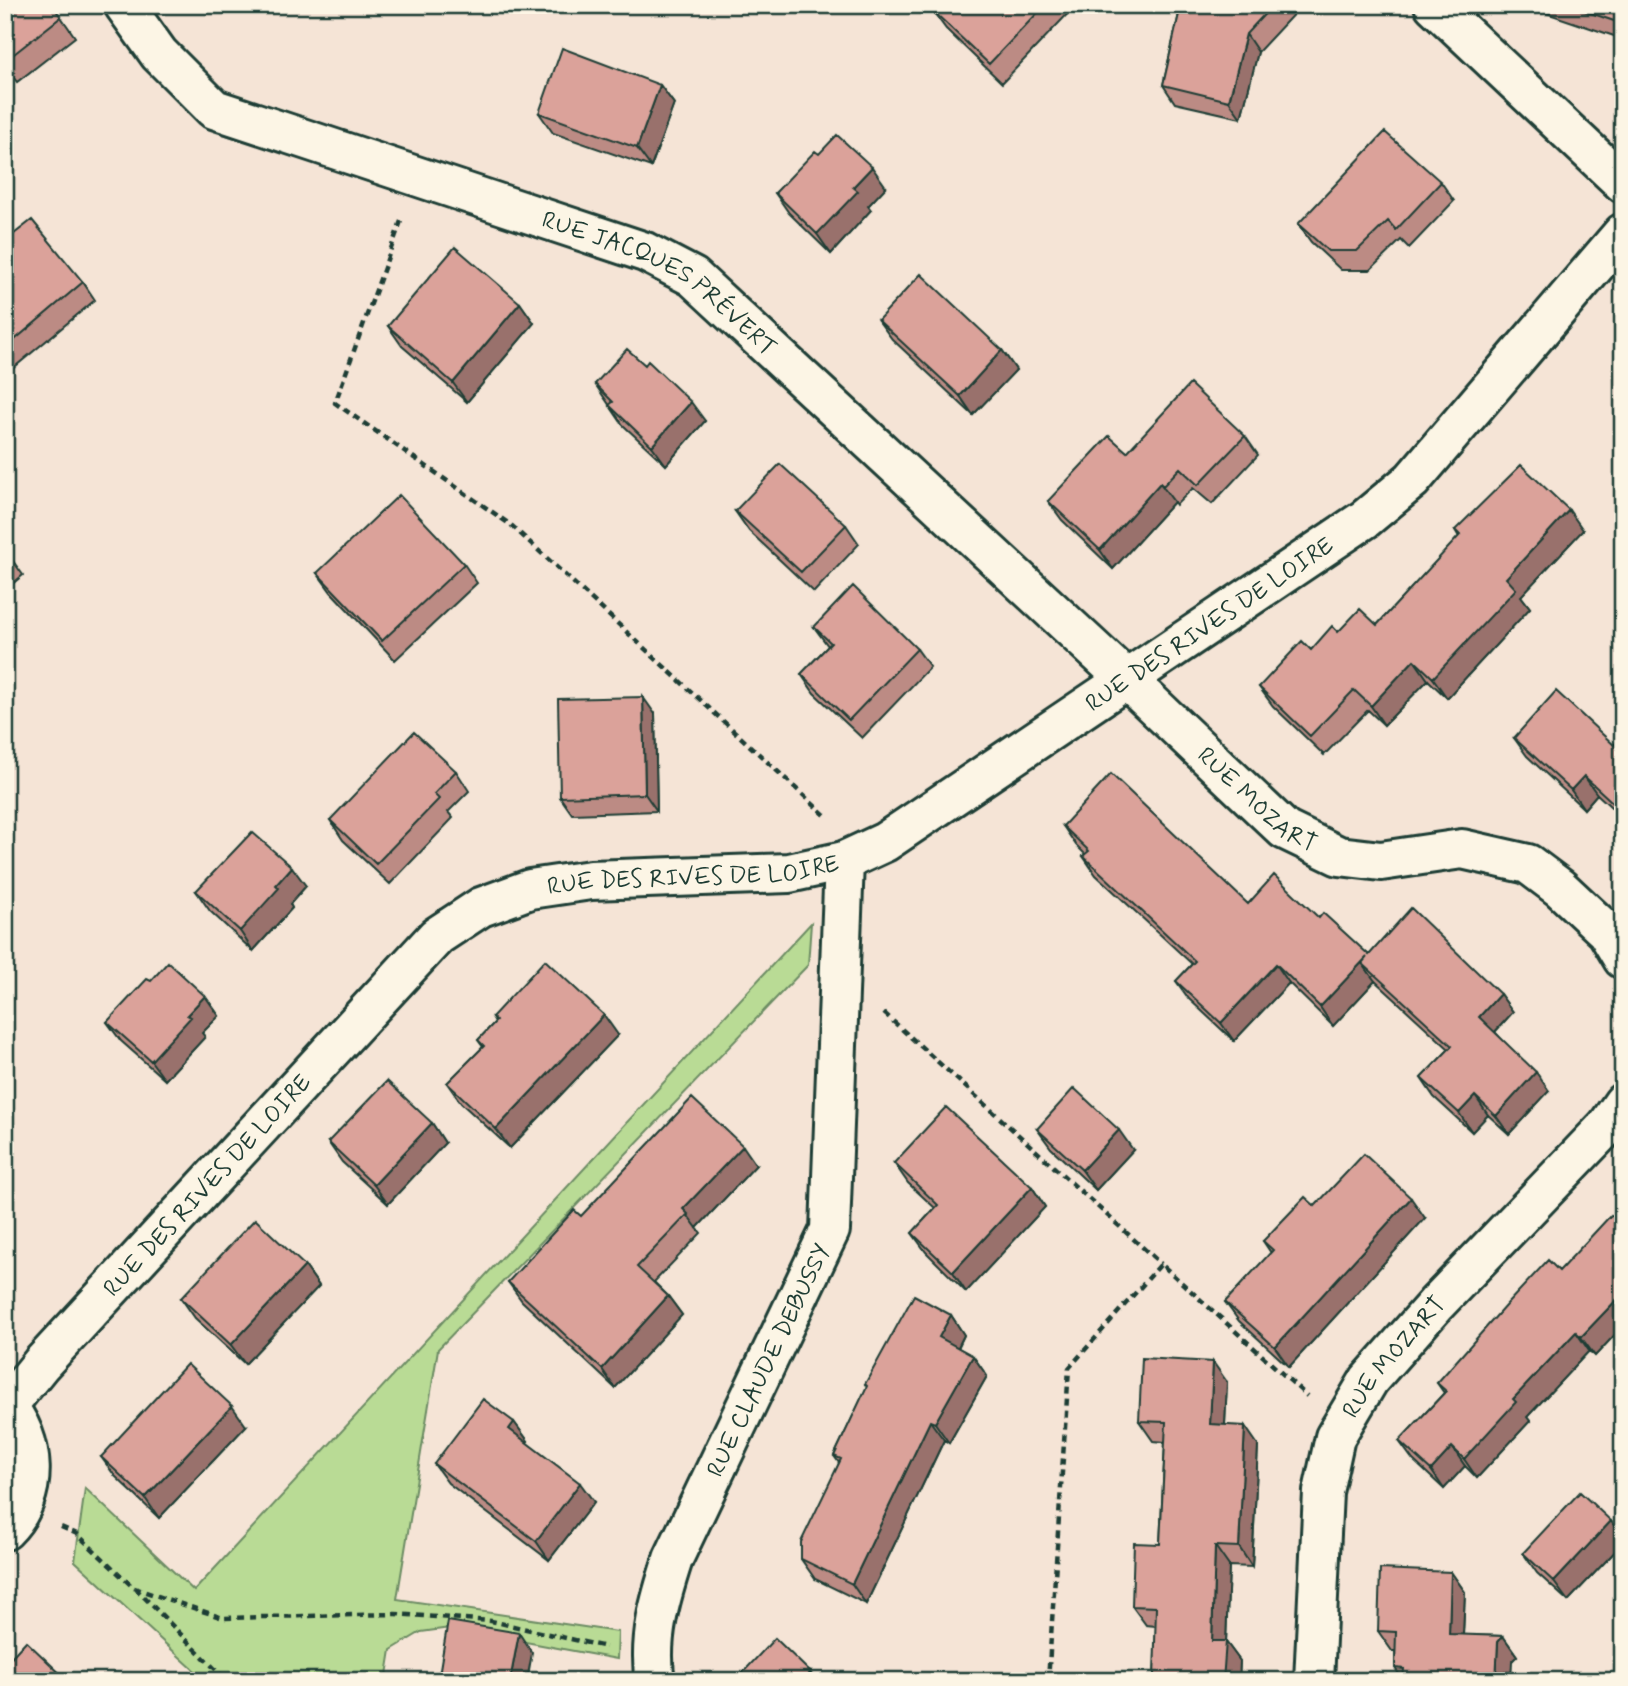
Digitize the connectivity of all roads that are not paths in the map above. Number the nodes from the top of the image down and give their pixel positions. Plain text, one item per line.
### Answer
1 (124, 5) edge
2 (1434, 5) edge
3 (1623, 183) edge
4 (1623, 233) edge
5 (1127, 680) junction
6 (854, 856) junction
7 (1623, 959) edge
8 (1623, 1103) edge
9 (6, 1405) edge
10 (12, 1520) edge
11 (653, 1669) edge
12 (1314, 1681) edge

1 - 5 street, RUE JACQUES PRÉVERT
2 - 3 street
4 - 5 street, RUE DES RIVES DE LOIRE
5 - 6 street, RUE DES RIVES DE LOIRE
5 - 7 street, RUE MOZART
6 - 9 street, RUE DES RIVES DE LOIRE
6 - 11 street, RUE CLAUDE DEBUSSY
8 - 12 street, RUE MOZART
9 - 10 street, RUE DES RIVES DE LOIRE

